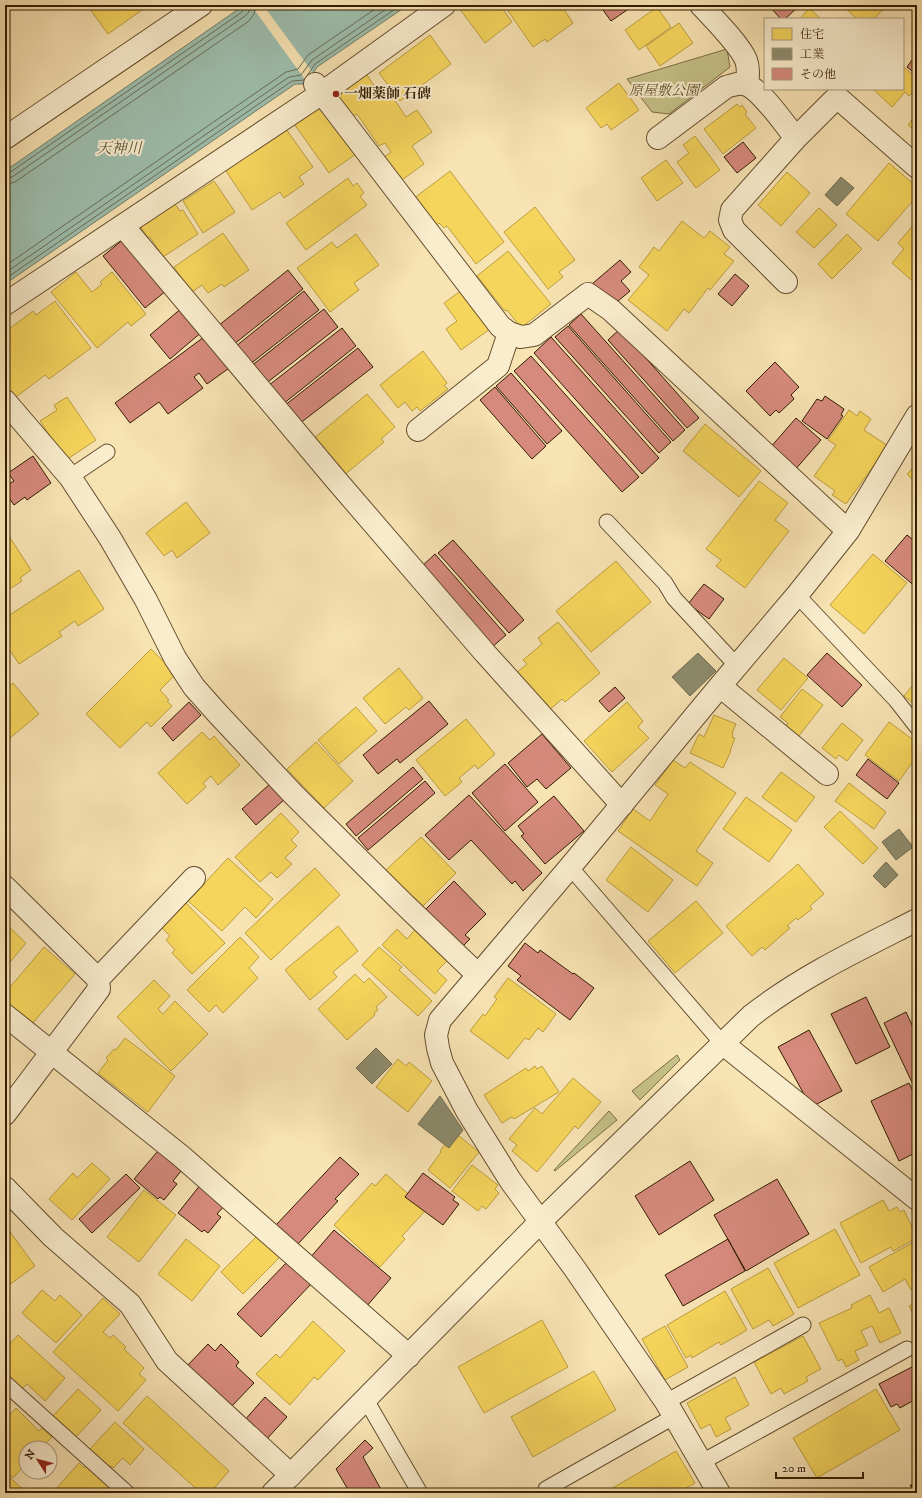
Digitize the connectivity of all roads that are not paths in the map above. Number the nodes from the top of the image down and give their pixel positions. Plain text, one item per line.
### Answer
1 (202, 5) edge
2 (444, 5) edge
3 (701, 5) edge
4 (747, 85) junction
5 (318, 88) junction
6 (840, 93) edge
7 (5, 138) edge
8 (658, 138) dead end
9 (796, 138) junction
10 (917, 167) edge
11 (123, 226) junction
12 (786, 282) dead end
13 (5, 304) edge
14 (509, 333) junction
15 (5, 401) edge
16 (917, 416) edge
17 (418, 430) dead end
18 (107, 452) dead end
19 (70, 477) junction
20 (607, 522) dead end
21 (848, 530) junction
22 (797, 595) junction
23 (737, 666) junction
24 (720, 686) junction
25 (917, 728) edge
26 (827, 774) dead end
27 (622, 805) junction
28 (570, 867) junction
29 (194, 878) dead end
30 (5, 886) edge
31 (917, 920) edge
32 (478, 975) junction
33 (98, 979) junction
34 (5, 1015) edge
35 (722, 1043) junction
36 (51, 1051) junction
37 (5, 1114) edge
38 (5, 1188) edge
39 (917, 1199) edge
40 (541, 1221) junction
41 (803, 1325) dead end
42 (907, 1349) dead end
43 (409, 1356) junction
44 (5, 1383) edge
45 (366, 1400) junction
46 (670, 1409) junction
47 (702, 1462) junction
48 (291, 1475) junction
49 (546, 1489) dead end
50 (127, 1493) edge
51 (274, 1493) edge
52 (420, 1493) edge
53 (719, 1493) edge

1 - 7 street
2 - 5 street
3 - 4 street
4 - 8 street
4 - 9 street
5 - 11 street
5 - 14 street
6 - 9 street
6 - 10 street
9 - 12 street
11 - 13 street
11 - 27 street
14 - 17 street
14 - 21 street
15 - 19 street
16 - 21 street
18 - 19 lane
19 - 32 street
20 - 23 lane
21 - 22 street
22 - 23 street
22 - 25 lane
23 - 24 street
24 - 26 street
24 - 27 street
27 - 28 street
28 - 32 street
28 - 35 lane
29 - 33 street
30 - 33 street
31 - 35 street
32 - 40 street
33 - 36 street
34 - 36 street
35 - 39 street
35 - 40 street
36 - 37 street
36 - 43 street
38 - 48 street
40 - 43 street
40 - 46 street
41 - 46 lane
42 - 47 lane
43 - 45 street
44 - 50 lane
45 - 48 street
45 - 52 lane
46 - 47 street
46 - 49 lane
47 - 53 street
48 - 51 street

